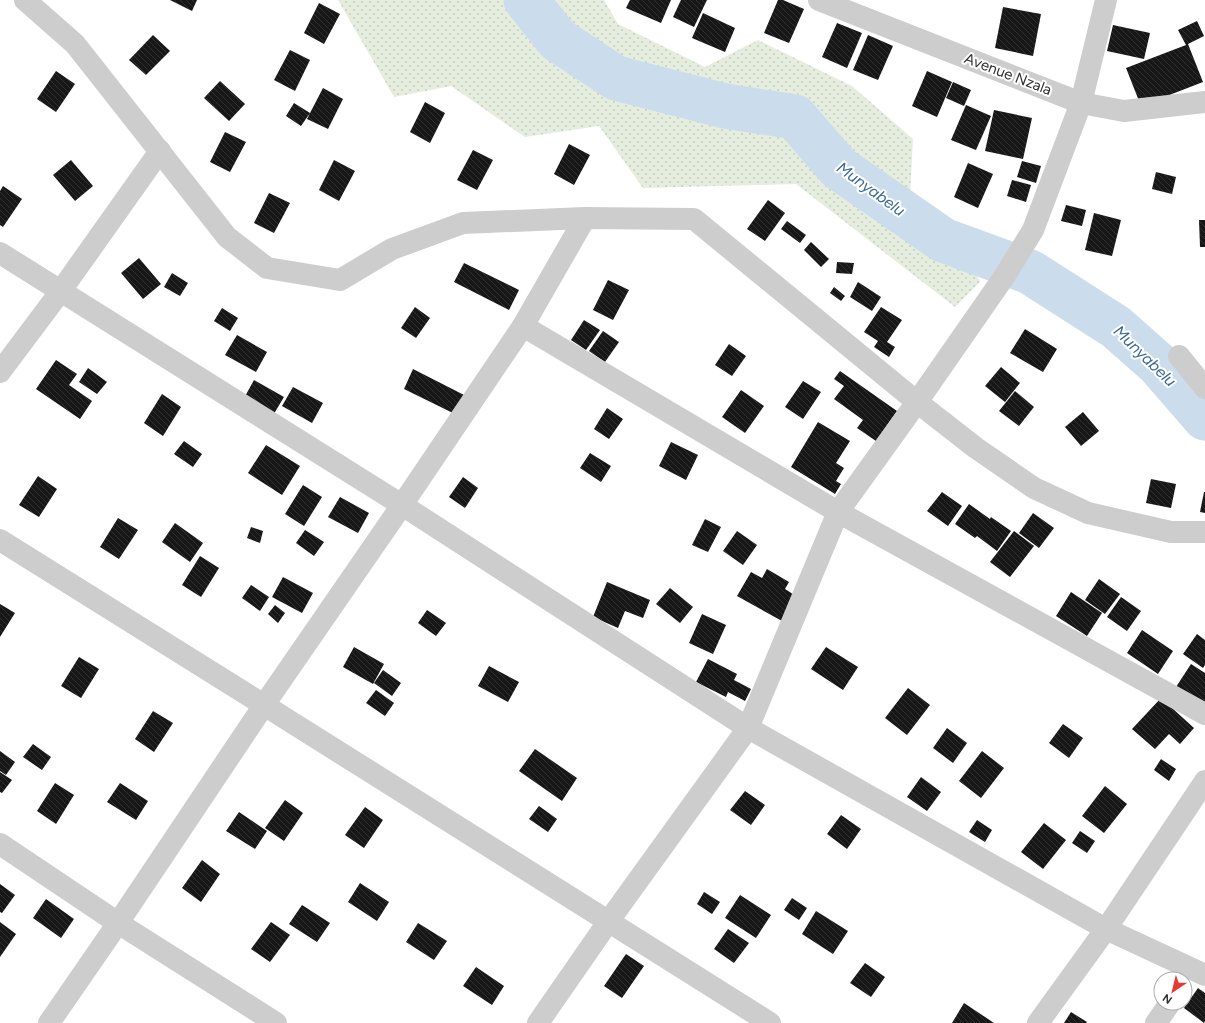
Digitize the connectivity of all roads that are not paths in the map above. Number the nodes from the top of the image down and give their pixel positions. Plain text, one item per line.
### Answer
1 (25, 0) edge
2 (819, 0) edge
3 (1106, 0) edge
4 (1205, 102) edge
5 (1081, 103) junction
6 (160, 151) junction
7 (585, 218) junction
8 (0, 253) edge
9 (60, 292) junction
10 (523, 326) junction
11 (1179, 356) dead end
12 (0, 372) edge
13 (1205, 388) edge
14 (917, 402) junction
15 (402, 505) junction
16 (838, 512) junction
17 (1205, 532) edge
18 (0, 540) edge
19 (264, 705) junction
20 (1205, 714) edge
21 (748, 728) junction
22 (1205, 781) edge
23 (0, 844) edge
24 (608, 922) junction
25 (118, 923) junction
26 (1106, 929) junction
27 (1194, 975) edge
28 (1164, 1011) edge
29 (49, 1023) edge
30 (276, 1023) edge
31 (538, 1023) edge
32 (770, 1023) edge
33 (1038, 1023) edge
34 (1156, 1023) edge

1 - 6 street
2 - 5 street, Avenue Nzala
3 - 5 street
4 - 5 street, Avenue Nzala
5 - 14 street
6 - 7 street
6 - 9 street
7 - 10 street
7 - 14 street
8 - 9 street
9 - 12 street
9 - 15 street
10 - 15 street
10 - 16 street
11 - 13 street
14 - 16 street
14 - 17 street
15 - 19 street
15 - 21 street
16 - 20 street
16 - 21 street
18 - 19 street
19 - 24 street
19 - 25 street
21 - 24 street
21 - 26 street
22 - 26 street
23 - 25 street
24 - 31 street
24 - 32 street
25 - 29 street
25 - 30 street
26 - 27 street
26 - 33 street
28 - 34 street

